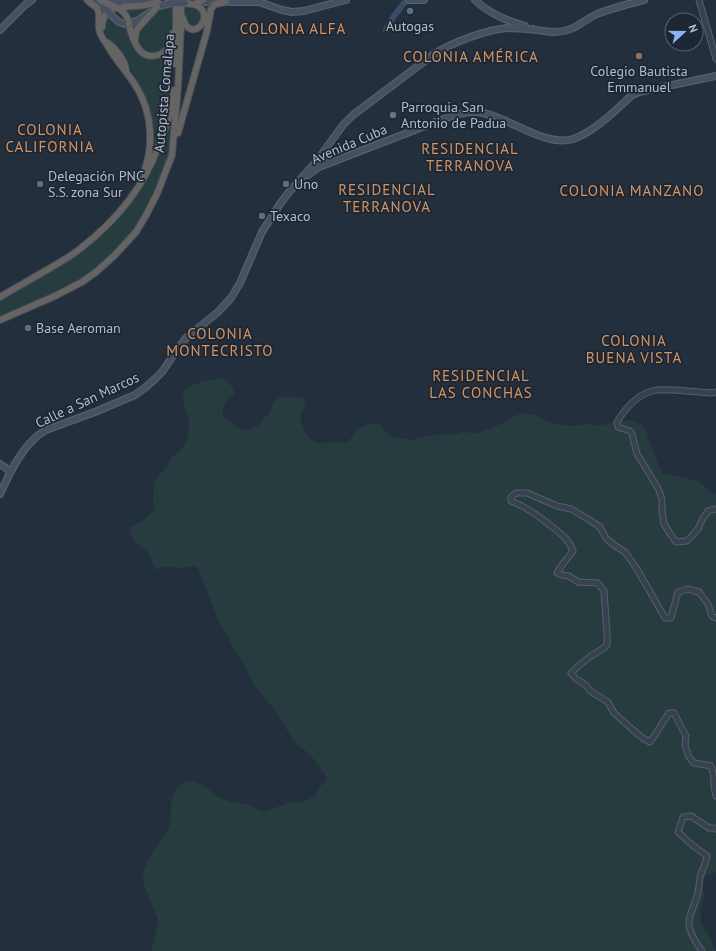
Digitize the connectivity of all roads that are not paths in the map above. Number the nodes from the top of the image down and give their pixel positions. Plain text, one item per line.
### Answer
1 (32, 0) edge
2 (87, 0) edge
3 (92, 0) edge
4 (100, 0) edge
5 (106, 0) edge
6 (218, 0) edge
7 (346, 0) edge
8 (408, 0) edge
9 (424, 0) edge
10 (471, 0) edge
11 (644, 0) edge
12 (699, 0) edge
13 (201, 1) edge
14 (476, 1) edge
15 (173, 2) edge
16 (184, 2) edge
17 (226, 2) junction
18 (158, 5) junction
19 (179, 11) junction
20 (495, 15) junction
21 (0, 30) edge
22 (537, 30) junction
23 (485, 33) junction
24 (108, 43) junction
25 (136, 45) junction
26 (716, 60) edge
27 (123, 67) junction
28 (128, 74) junction
29 (716, 76) edge
30 (327, 147) junction
31 (172, 155) junction
32 (335, 161) junction
33 (301, 179) junction
34 (130, 200) junction
35 (0, 297) edge
36 (0, 320) edge
37 (716, 392) edge
38 (0, 464) edge
39 (10, 473) junction
40 (0, 494) edge
41 (716, 509) edge
42 (716, 618) edge
43 (716, 796) edge
44 (716, 829) edge
45 (702, 951) edge

1 - 21 main road
2 - 27 highway
3 - 18 main road
4 - 25 highway
5 - 18 main road
6 - 17 highway
7 - 17 main road
8 - 9 main road
10 - 14 main road
11 - 22 main road
12 - 26 street
13 - 16 main road
13 - 17 main road
14 - 20 main road
15 - 16 main road, bridge
15 - 18 main road
15 - 19 highway, Autopista Comalapa
16 - 19 highway, Autopista Comalapa
16 - 19 highway
17 - 31 highway
18 - 24 highway
18 - 25 highway
19 - 25 highway
19 - 31 highway, Autopista Comalapa
19 - 34 highway, Autopista Comalapa
20 - 22 main road
20 - 23 main road
22 - 23 main road
23 - 30 main road
24 - 27 highway
24 - 28 highway
27 - 28 highway
28 - 34 highway
29 - 32 main road, Avenida Cuba
30 - 32 main road
30 - 33 main road
31 - 36 highway, Autopista Comalapa
32 - 33 main road, Avenida Cuba
33 - 39 main road, Calle a San Marcos
34 - 35 highway, Autopista Comalapa
37 - 41 street
38 - 39 main road
39 - 40 main road, Calle a San Marcos
42 - 43 street
44 - 45 street

